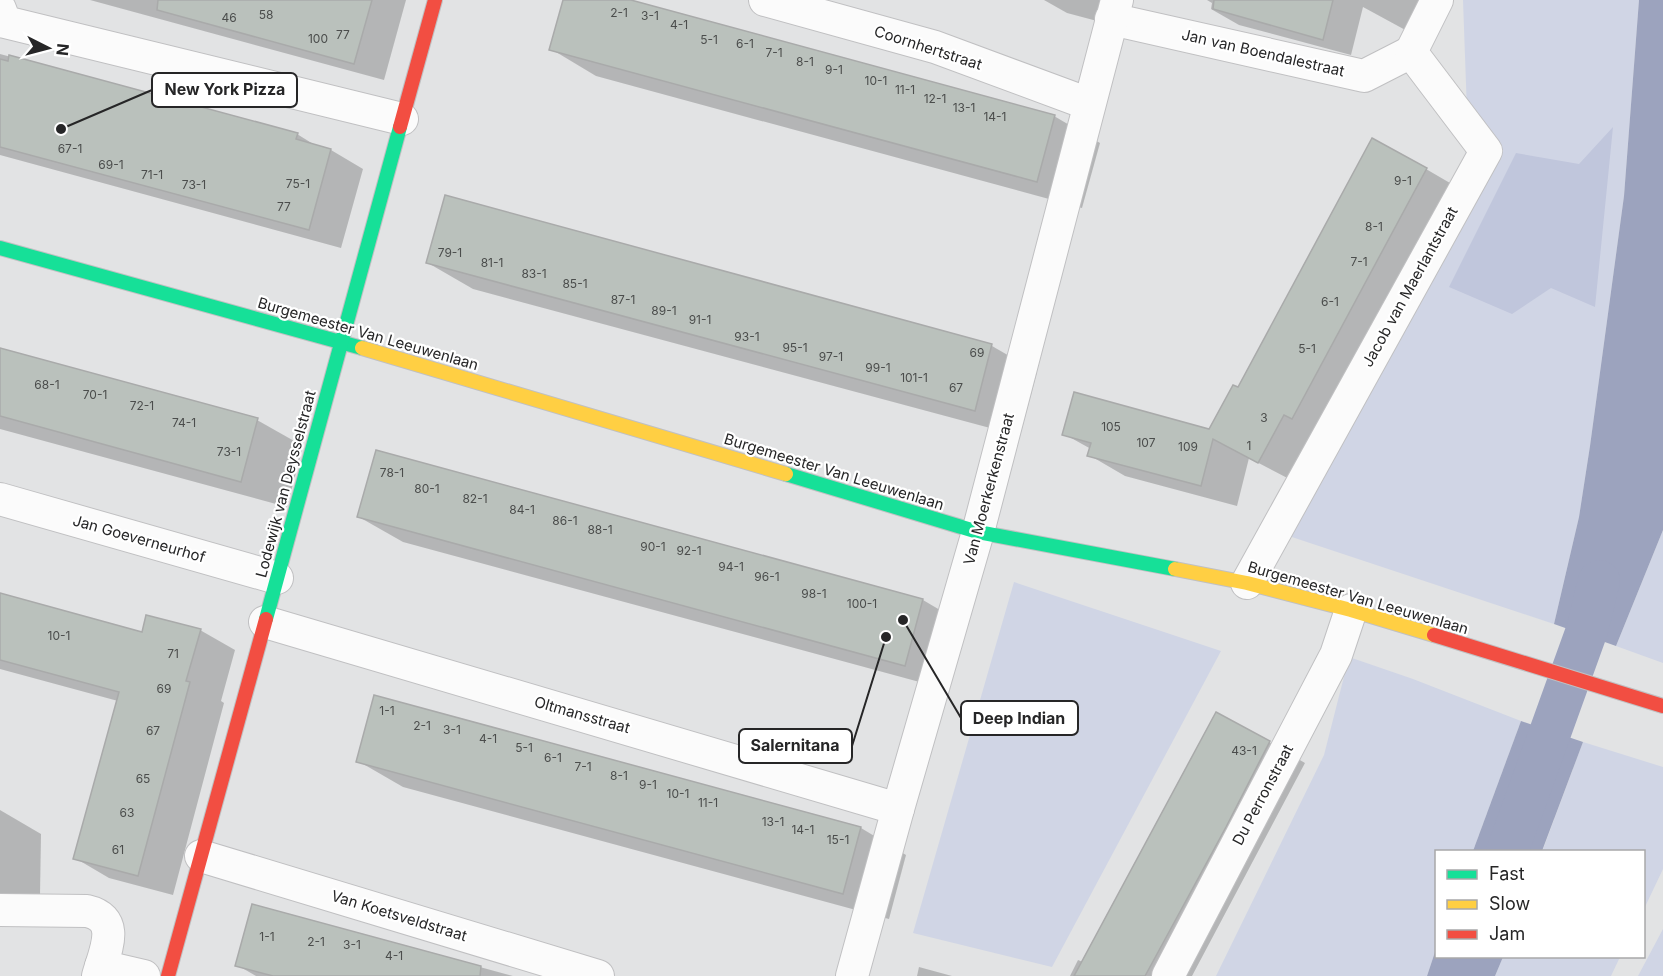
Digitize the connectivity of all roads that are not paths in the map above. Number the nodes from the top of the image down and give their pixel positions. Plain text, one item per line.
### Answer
1 (435, 0) edge
2 (765, 0) edge
3 (1437, 0) edge
4 (0, 9) edge
5 (1114, 10) edge
6 (1411, 52) junction
7 (1089, 104) junction
8 (402, 119) junction
9 (0, 248) edge
10 (341, 343) junction
11 (0, 500) edge
12 (978, 532) junction
13 (277, 578) junction
14 (1247, 583) junction
15 (1350, 610) junction
16 (265, 622) junction
17 (1663, 706) edge
18 (898, 809) junction
19 (201, 856) junction
20 (0, 910) edge
21 (100, 971) edge
22 (144, 976) edge
23 (168, 976) edge
24 (598, 976) edge
25 (852, 976) edge
26 (1168, 976) edge

1 - 8 street, Lodewijk van Deysselstraat
2 - 7 street, Coornhertstraat
3 - 6 street
4 - 8 street
5 - 6 street, Jan van Boendalestraat
5 - 7 street, Van Moerkerkenstraat
6 - 14 street, Jacob van Maerlantstraat
7 - 12 street, Van Moerkerkenstraat
8 - 10 street, Lodewijk van Deysselstraat
9 - 10 street, Burgemeester Van Leeuwenlaan
10 - 12 street, Burgemeester Van Leeuwenlaan
10 - 13 street, Lodewijk van Deysselstraat
11 - 13 street, Jan Goeverneurhof
12 - 14 street, Burgemeester Van Leeuwenlaan
12 - 18 street, Van Moerkerkenstraat
13 - 16 street, Lodewijk van Deysselstraat
14 - 15 street, Burgemeester Van Leeuwenlaan
15 - 17 street, Burgemeester Van Leeuwenlaan
15 - 26 street, Du Perronstraat
16 - 18 street, Oltmansstraat
16 - 19 street, Lodewijk van Deysselstraat
18 - 25 street, Van Moerkerkenstraat
19 - 23 street, Lodewijk van Deysselstraat
19 - 24 street, Van Koetsveldstraat
20 - 21 street
21 - 22 street

